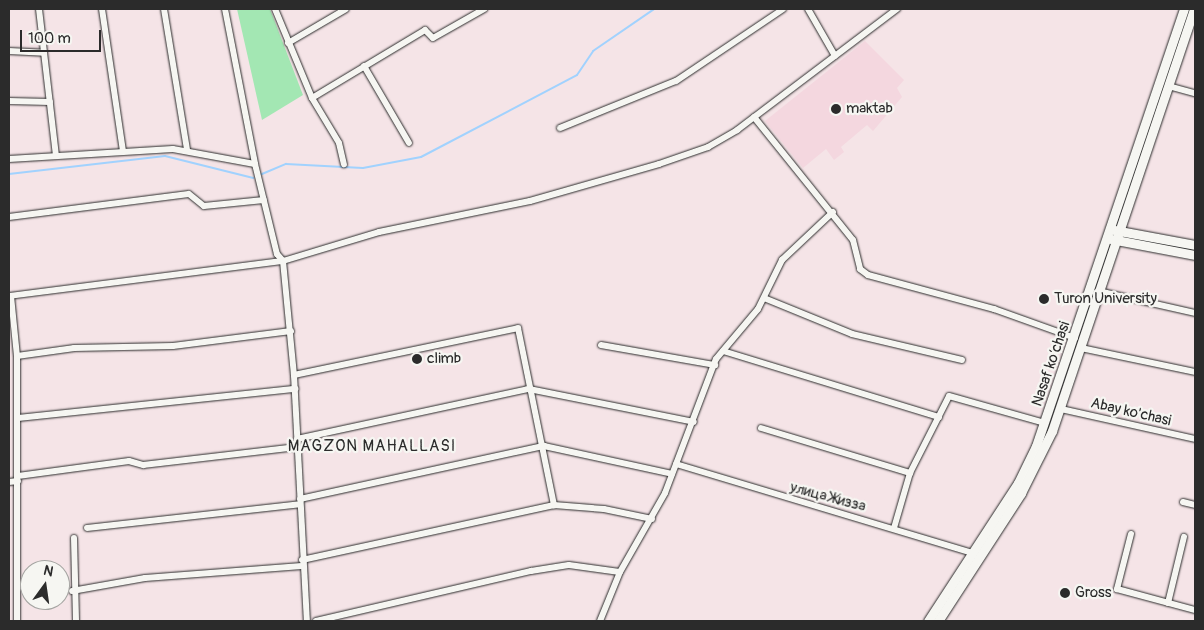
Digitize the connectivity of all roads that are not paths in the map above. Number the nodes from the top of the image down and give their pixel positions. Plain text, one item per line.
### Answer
1 (39, 9) edge
2 (102, 9) edge
3 (164, 9) edge
4 (225, 9) edge
5 (275, 9) edge
6 (346, 9) edge
7 (484, 9) edge
8 (783, 9) edge
9 (808, 9) edge
10 (896, 9) edge
11 (1184, 9) edge
12 (1194, 9) edge
13 (288, 43) junction
14 (9, 51) edge
15 (44, 53) junction
16 (835, 56) junction
17 (364, 66) junction
18 (1168, 86) junction
19 (1195, 93) edge
20 (312, 98) junction
21 (9, 101) edge
22 (50, 102) junction
23 (754, 117) junction
24 (560, 128) dead end
25 (409, 143) dead end
26 (187, 150) junction
27 (123, 151) junction
28 (56, 156) junction
29 (9, 159) edge
30 (255, 164) junction
31 (344, 164) dead end
32 (264, 200) junction
33 (832, 212) junction
34 (9, 216) edge
35 (1112, 234) junction
36 (1195, 245) edge
37 (1195, 255) edge
38 (283, 262) junction
39 (1098, 291) junction
40 (10, 296) edge
41 (764, 298) junction
42 (1195, 312) edge
43 (291, 331) junction
44 (1075, 338) junction
45 (601, 345) dead end
46 (1081, 348) junction
47 (723, 351) junction
48 (17, 356) junction
49 (962, 360) dead end
50 (714, 364) junction
51 (1195, 372) edge
52 (294, 375) junction
53 (295, 388) junction
54 (529, 389) junction
55 (1061, 409) junction
56 (939, 417) junction
57 (18, 421) junction
58 (694, 422) junction
59 (1045, 423) junction
60 (9, 425) edge
61 (761, 428) dead end
62 (296, 439) junction
63 (1195, 439) edge
64 (544, 446) junction
65 (297, 448) junction
66 (676, 464) junction
67 (910, 472) junction
68 (672, 474) junction
69 (18, 479) junction
70 (9, 482) edge
71 (300, 502) junction
72 (1183, 502) dead end
73 (554, 505) junction
74 (1195, 505) edge
75 (652, 520) junction
76 (87, 528) dead end
77 (894, 528) junction
78 (1131, 534) dead end
79 (1184, 537) dead end
80 (74, 538) dead end
81 (12, 546) edge
82 (973, 553) junction
83 (302, 563) junction
84 (620, 572) junction
85 (72, 591) junction
86 (1168, 603) junction
87 (1195, 610) edge
88 (16, 612) junction
89 (9, 613) edge
90 (17, 621) edge
91 (76, 621) edge
92 (307, 621) edge
93 (316, 621) edge
94 (600, 621) edge
95 (928, 621) edge
96 (938, 621) edge

1 - 15 street
2 - 27 street
3 - 26 street
4 - 30 street
5 - 13 street
6 - 13 street
7 - 17 street
8 - 24 street
9 - 16 street
10 - 16 street
11 - 35 main road, Nasaf ko‘chasi
12 - 18 main road, Nasaf ko‘chasi
13 - 20 street
14 - 15 street
15 - 22 street
16 - 23 street
17 - 20 street
17 - 25 street
18 - 19 street
18 - 35 main road, Nasaf ko‘chasi
20 - 31 street
21 - 22 street
22 - 28 street
23 - 33 street
23 - 38 street
26 - 27 street
26 - 30 street
27 - 28 street
28 - 29 street
30 - 32 street
32 - 34 street
32 - 38 street
33 - 41 street
33 - 44 street
35 - 36 main road
35 - 37 main road
35 - 39 main road, Nasaf ko‘chasi
35 - 44 main road, Nasaf ko‘chasi
38 - 40 street
38 - 43 street
39 - 42 street
39 - 46 main road, Nasaf ko‘chasi
40 - 48 street
41 - 47 street
41 - 49 street
43 - 48 street
43 - 52 street
44 - 59 main road, Nasaf ko‘chasi
45 - 50 street
46 - 51 street
46 - 55 main road, Nasaf ko‘chasi
47 - 50 street
47 - 56 street
48 - 57 street
50 - 58 street
52 - 53 street
52 - 54 street
53 - 57 street
53 - 62 street
54 - 58 street
54 - 62 street
54 - 64 street
55 - 63 street, Abay ko'chasi
55 - 96 main road, Nasaf ko‘chasi
56 - 59 street
56 - 67 street
57 - 60 street
57 - 69 street
58 - 66 street
59 - 82 main road, Nasaf ko‘chasi
61 - 67 street
62 - 65 street
64 - 68 street
64 - 71 street
64 - 73 street
65 - 69 street
65 - 71 street
66 - 68 street
66 - 77 street, улица Жизза
67 - 77 street
68 - 75 street
69 - 70 street
69 - 81 street
71 - 76 street
71 - 83 street
72 - 74 street
73 - 75 street
73 - 83 street
75 - 84 street
77 - 82 street, улица Жизза
78 - 86 street
79 - 86 street
80 - 85 street
81 - 88 street
82 - 95 main road, Nasaf ko‘chasi
83 - 85 street
83 - 92 street
84 - 93 street
84 - 94 street
85 - 91 street
86 - 87 street
88 - 89 street
88 - 90 street

